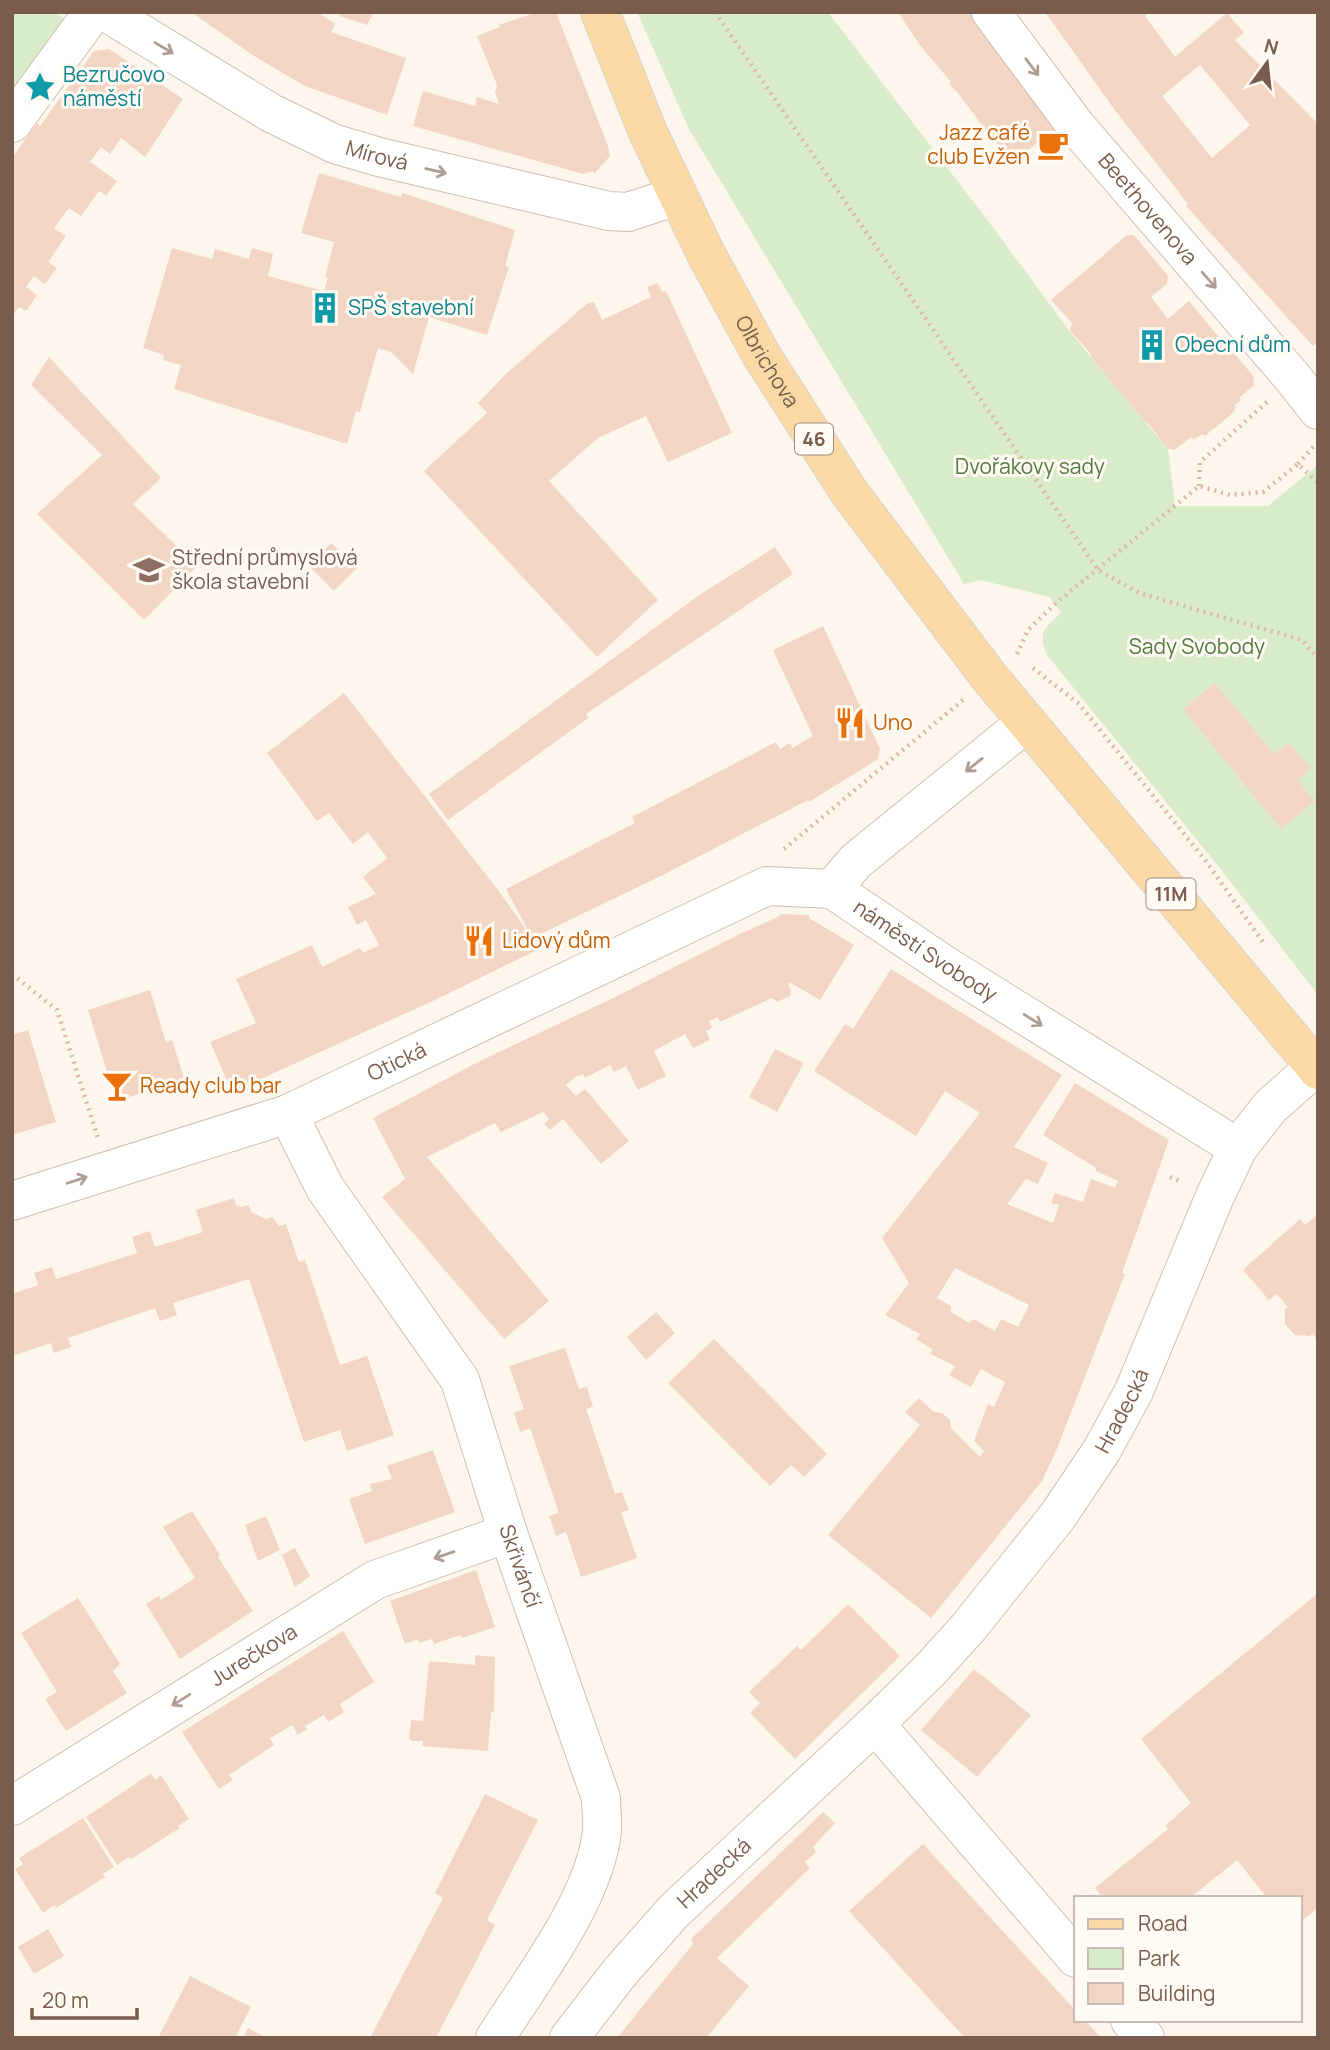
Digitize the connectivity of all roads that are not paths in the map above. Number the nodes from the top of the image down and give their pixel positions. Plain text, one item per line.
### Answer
1 (93, 12) edge
2 (106, 12) edge
3 (600, 12) edge
4 (992, 12) edge
5 (12, 123) edge
6 (677, 196) junction
7 (1307, 396) edge
8 (1003, 667) joint
9 (1027, 722) junction
10 (832, 889) junction
11 (1316, 1069) edge
12 (288, 1114) junction
13 (1238, 1148) junction
14 (12, 1201) edge
15 (508, 1533) junction
16 (875, 1724) junction
17 (12, 1806) edge
18 (1074, 1956) edge
19 (1132, 2022) edge
20 (495, 2038) edge
21 (569, 2038) edge
22 (1145, 2038) edge

1 - 5 street
2 -> 6 street, Mírová
3 - 6 main road, Olbrichova / 46
4 -> 7 street, Beethovenova
6 - 8 main road, Olbrichova / 46
8 - 9 main road, 11M
9 -> 10 street, náměstí Svobody
9 - 11 main road, 11M
10 - 12 street, Otická
10 -> 13 street, náměstí Svobody
11 - 13 street, Hradecká
14 -> 12 street, Otická
12 - 15 street, Skřivánčí
13 - 16 street, Hradecká
15 -> 17 street, Jurečkova
15 - 20 street, Skřivánčí
16 - 18 street
16 - 21 street, Hradecká
19 - 22 street

